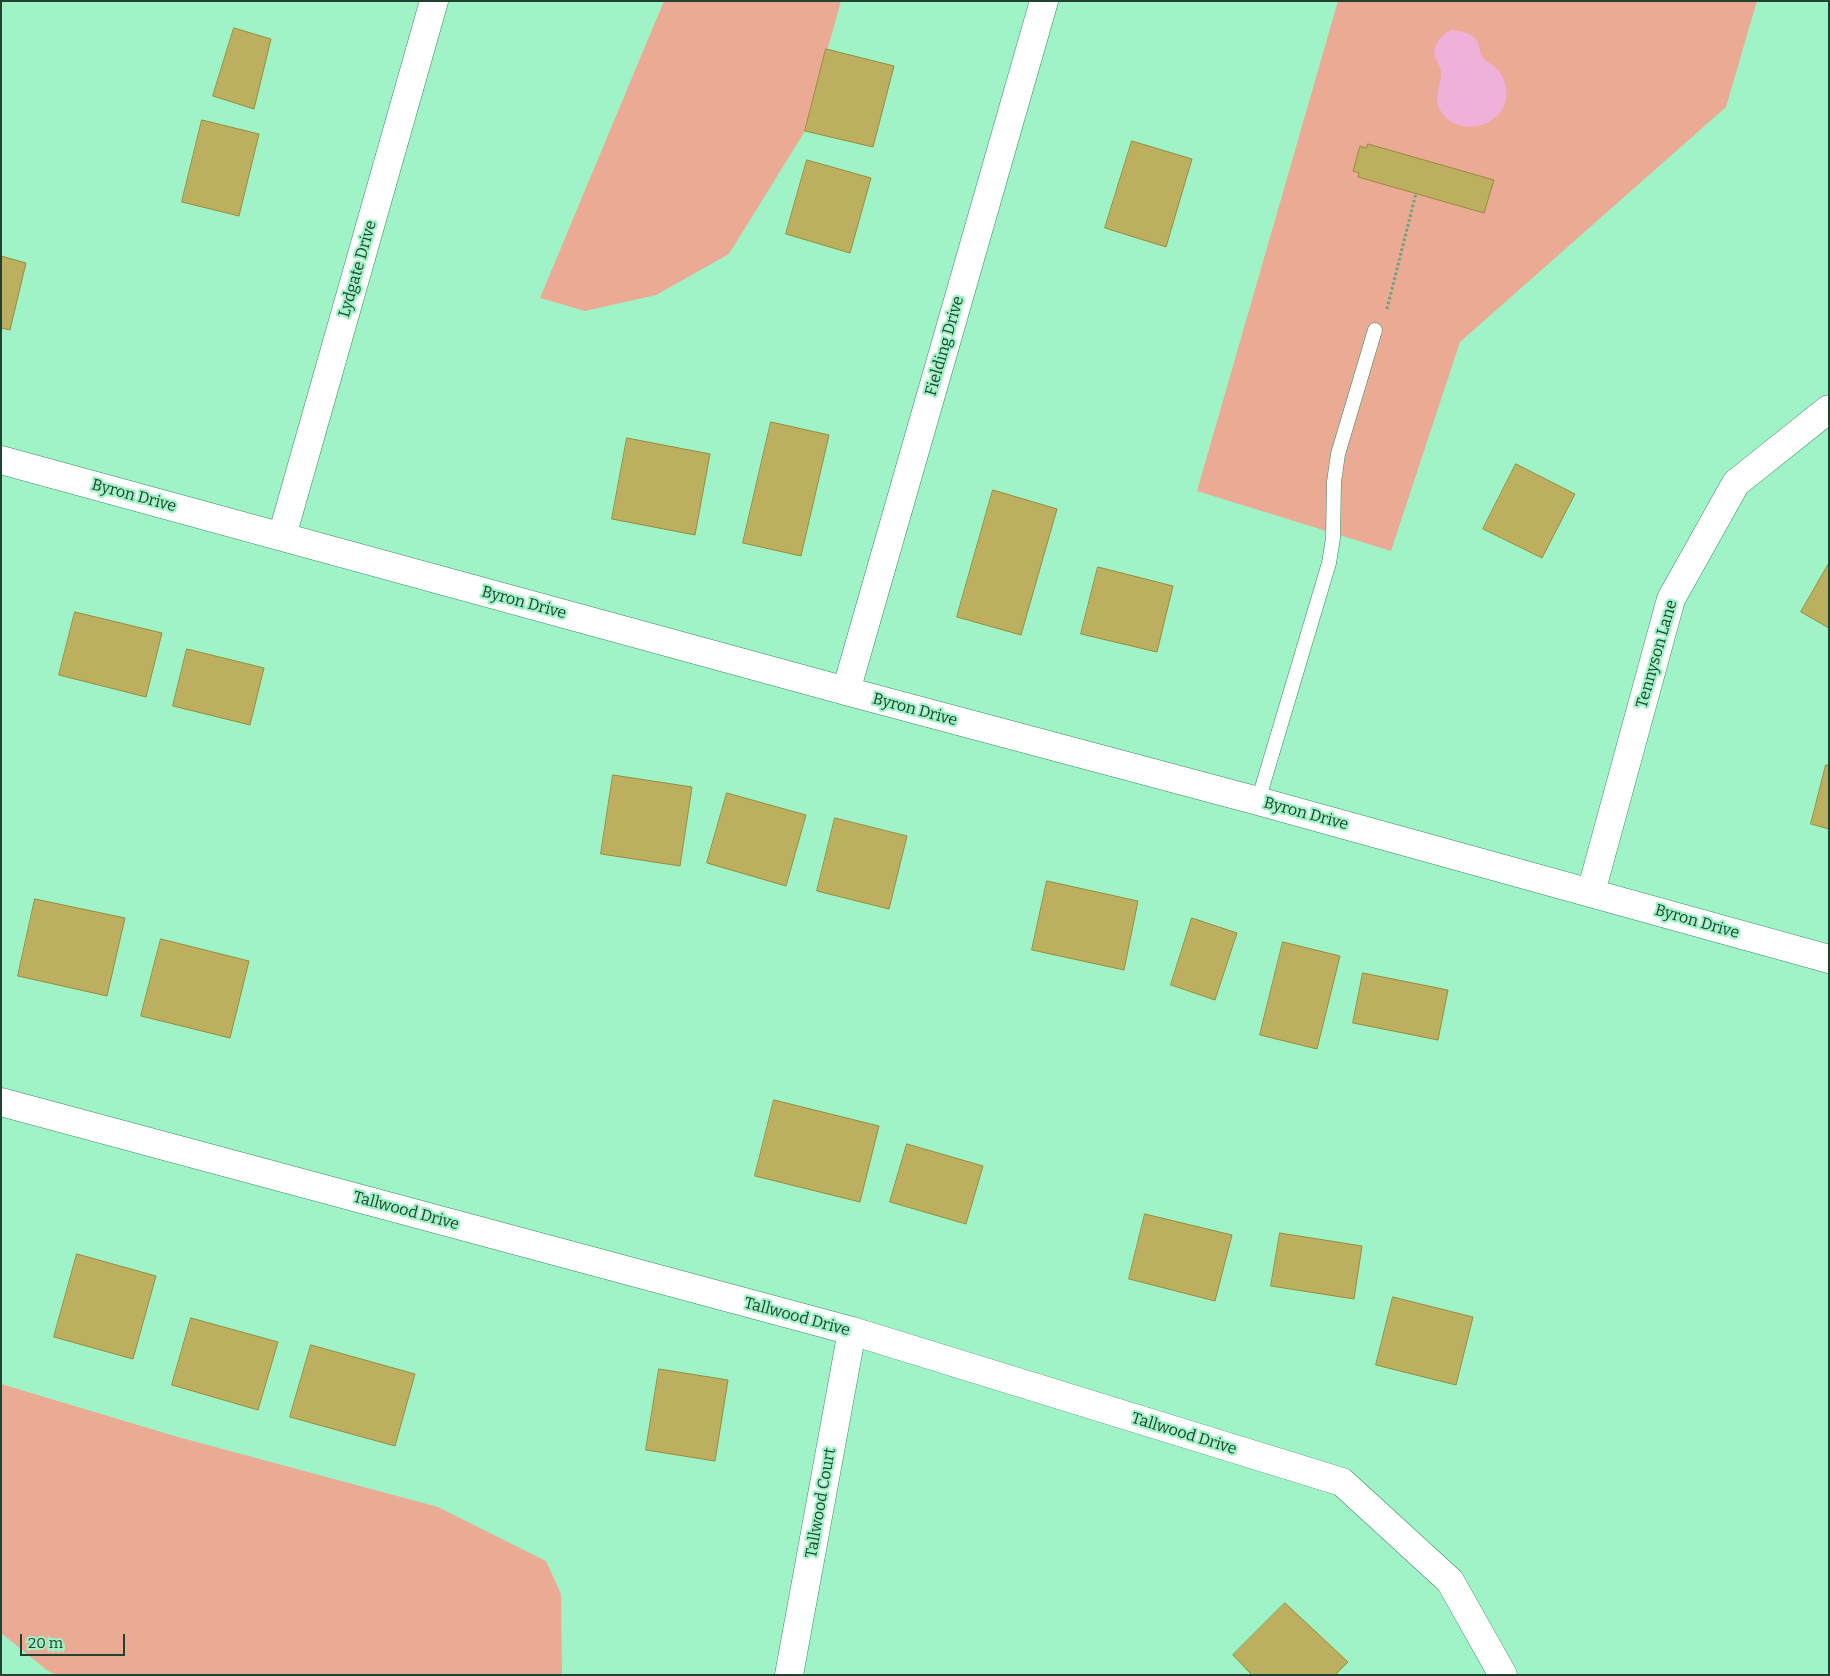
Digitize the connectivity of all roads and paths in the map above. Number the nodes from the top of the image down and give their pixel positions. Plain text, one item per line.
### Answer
1 (434, 1) edge
2 (1044, 1) edge
3 (1416, 194) dead end
4 (1386, 313) dead end
5 (1375, 330) dead end
6 (1829, 409) edge
7 (1, 460) edge
8 (282, 536) junction
9 (846, 691) junction
10 (1258, 801) junction
11 (1591, 892) junction
12 (1829, 960) edge
13 (1, 1102) edge
14 (852, 1331) junction
15 (789, 1675) edge
16 (1503, 1675) edge

1 - 8 street, Lydgate Drive
2 - 9 street, Fielding Drive
3 - 4 path
5 - 10 lane
6 - 11 street, Tennyson Lane
7 - 8 street, Byron Drive
8 - 9 street, Byron Drive
9 - 10 street, Byron Drive
10 - 11 street, Byron Drive
11 - 12 street, Byron Drive
13 - 14 street, Tallwood Drive
14 - 15 street, Tallwood Court
14 - 16 street, Tallwood Drive

